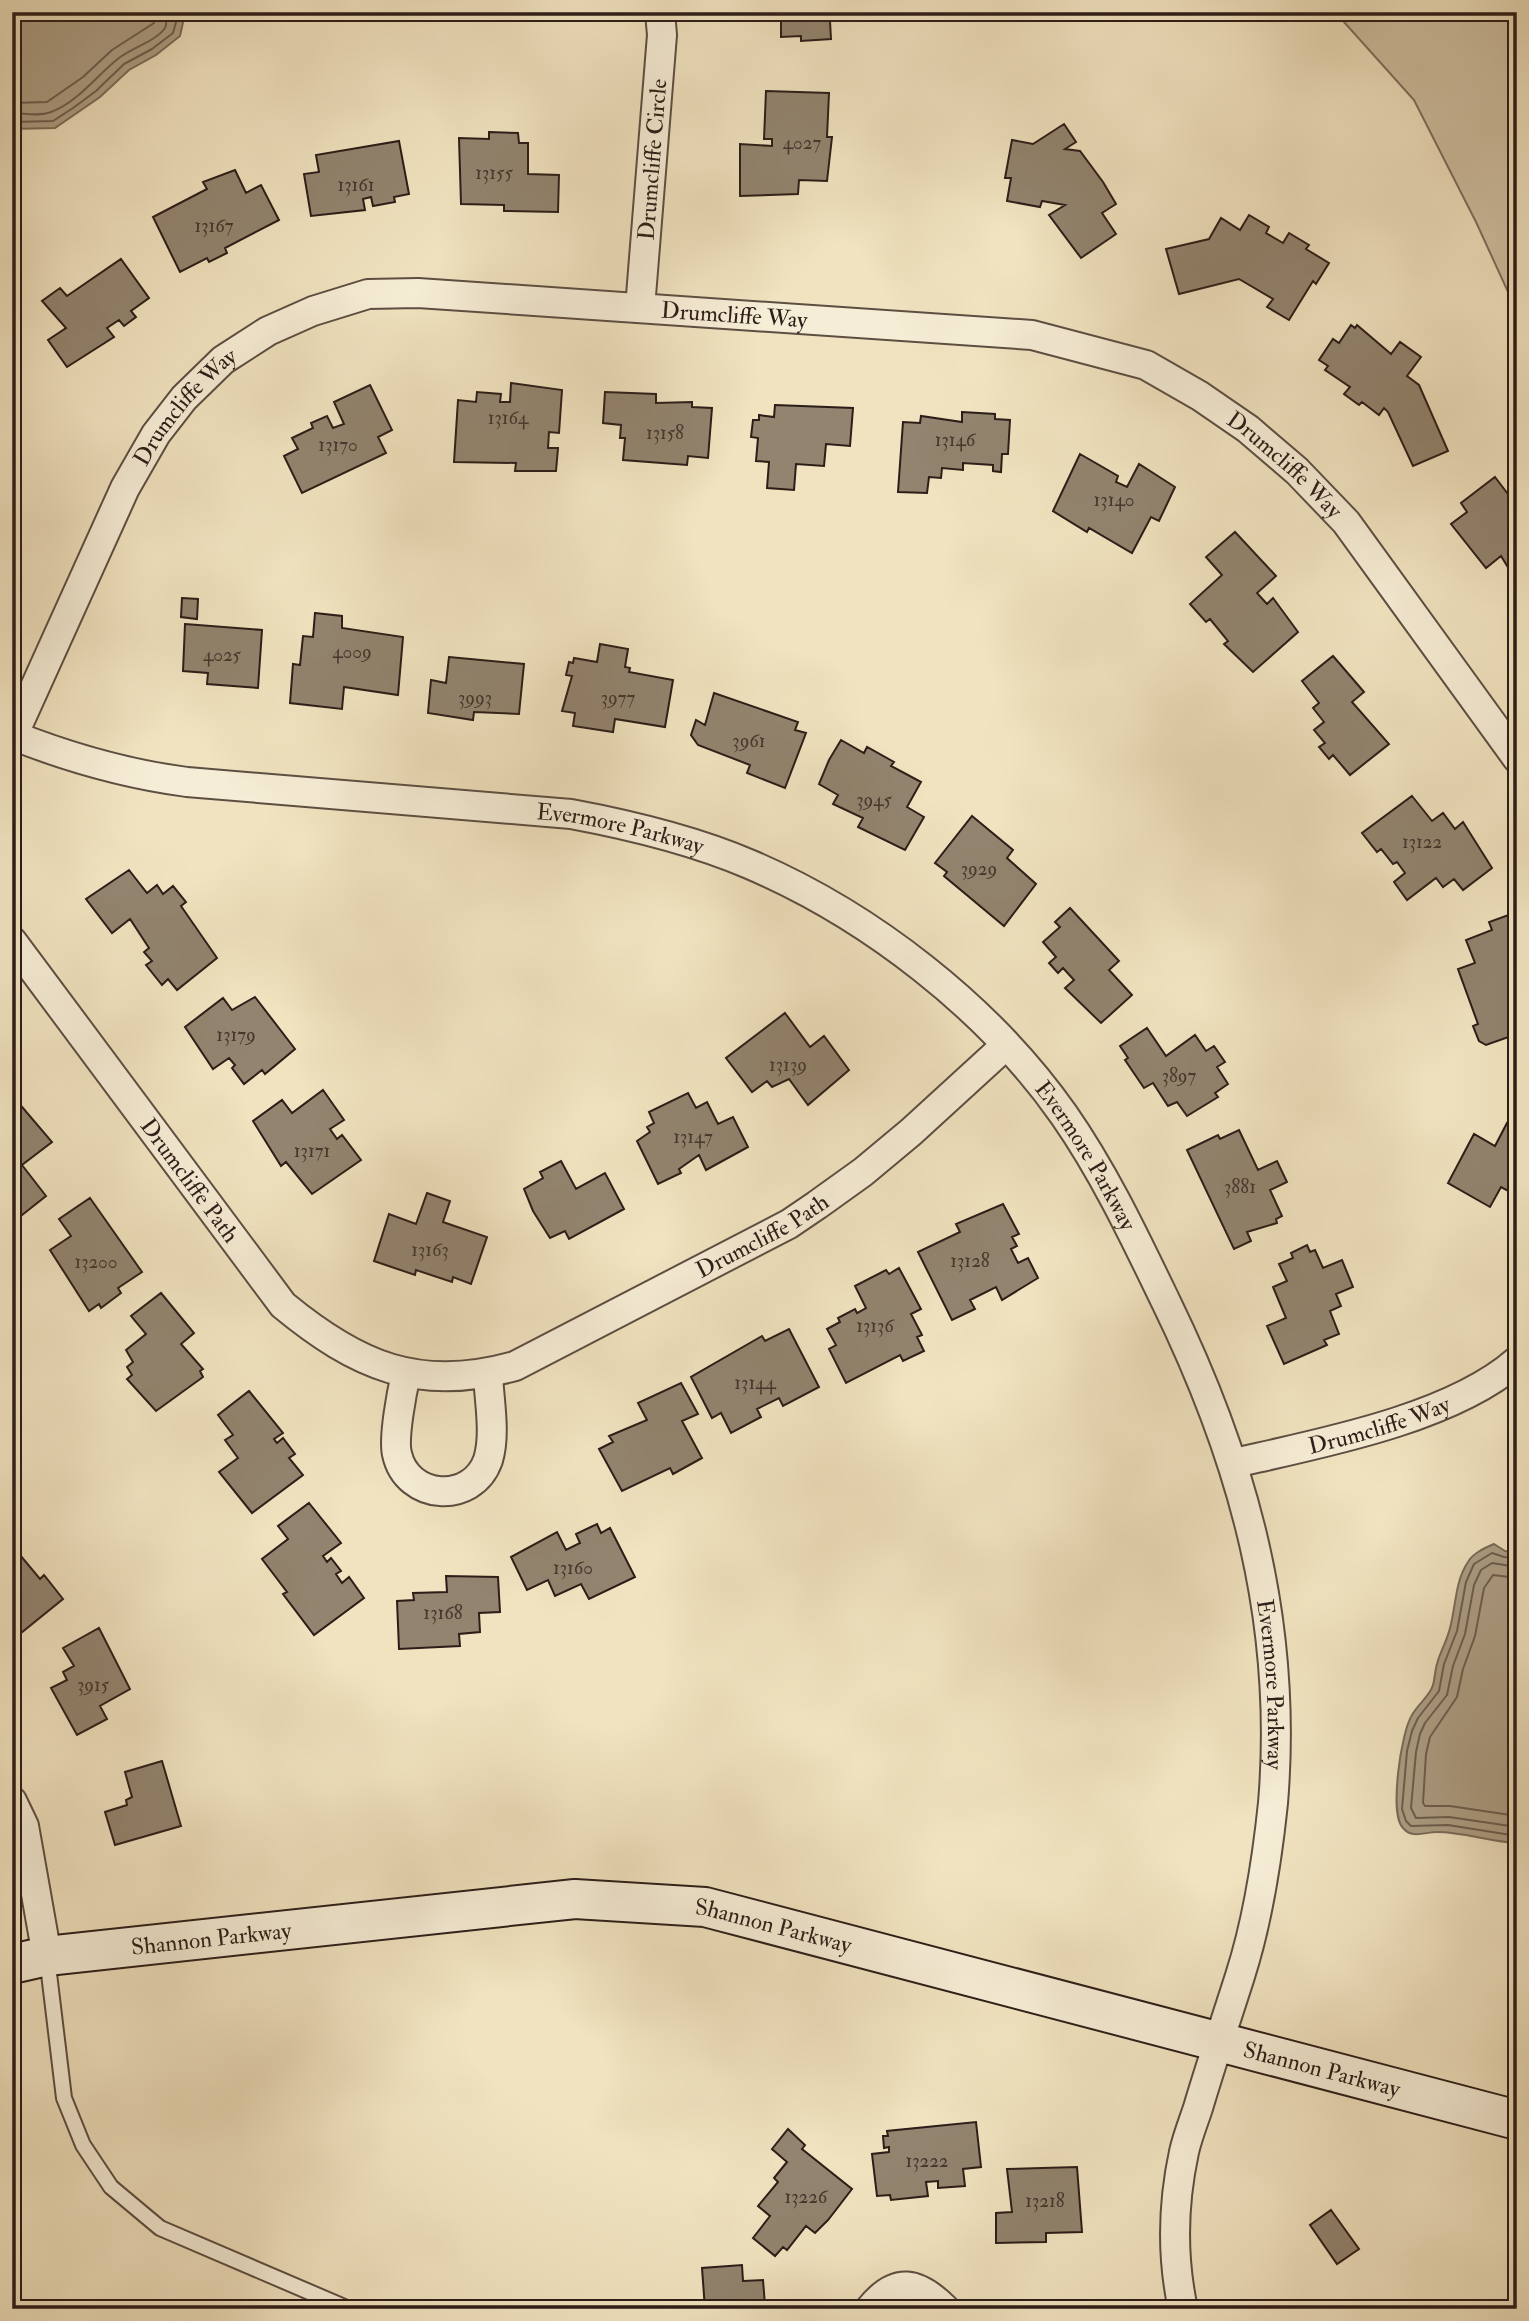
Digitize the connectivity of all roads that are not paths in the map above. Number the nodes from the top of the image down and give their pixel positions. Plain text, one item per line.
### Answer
1 (660, 12) edge
2 (640, 308) junction
3 (12, 737) edge
4 (1517, 758) edge
5 (12, 941) edge
6 (1005, 1045) junction
7 (1517, 1361) edge
8 (406, 1374) junction
9 (488, 1374) junction
10 (1234, 1463) junction
11 (12, 1801) edge
12 (29, 1960) edge
13 (1218, 2042) junction
14 (1517, 2120) edge
15 (1178, 2308) edge
16 (349, 2309) edge
17 (870, 2309) edge
18 (945, 2309) edge

1 - 2 street, Drumcliffe Circle
2 - 3 street, Drumcliffe Way
2 - 4 street, Drumcliffe Way
3 - 6 street, Evermore Parkway
5 - 8 street, Drumcliffe Path
6 - 9 street, Drumcliffe Path
6 - 10 street, Evermore Parkway
7 - 10 street, Drumcliffe Way
8 - 9 street, Drumcliffe Path
8 - 9 street
10 - 13 street, Evermore Parkway
11 - 12 street
12 - 13 street, Shannon Parkway
12 - 16 lane
13 - 14 street, Shannon Parkway
13 - 15 street, Evermore Parkway
17 - 18 street

